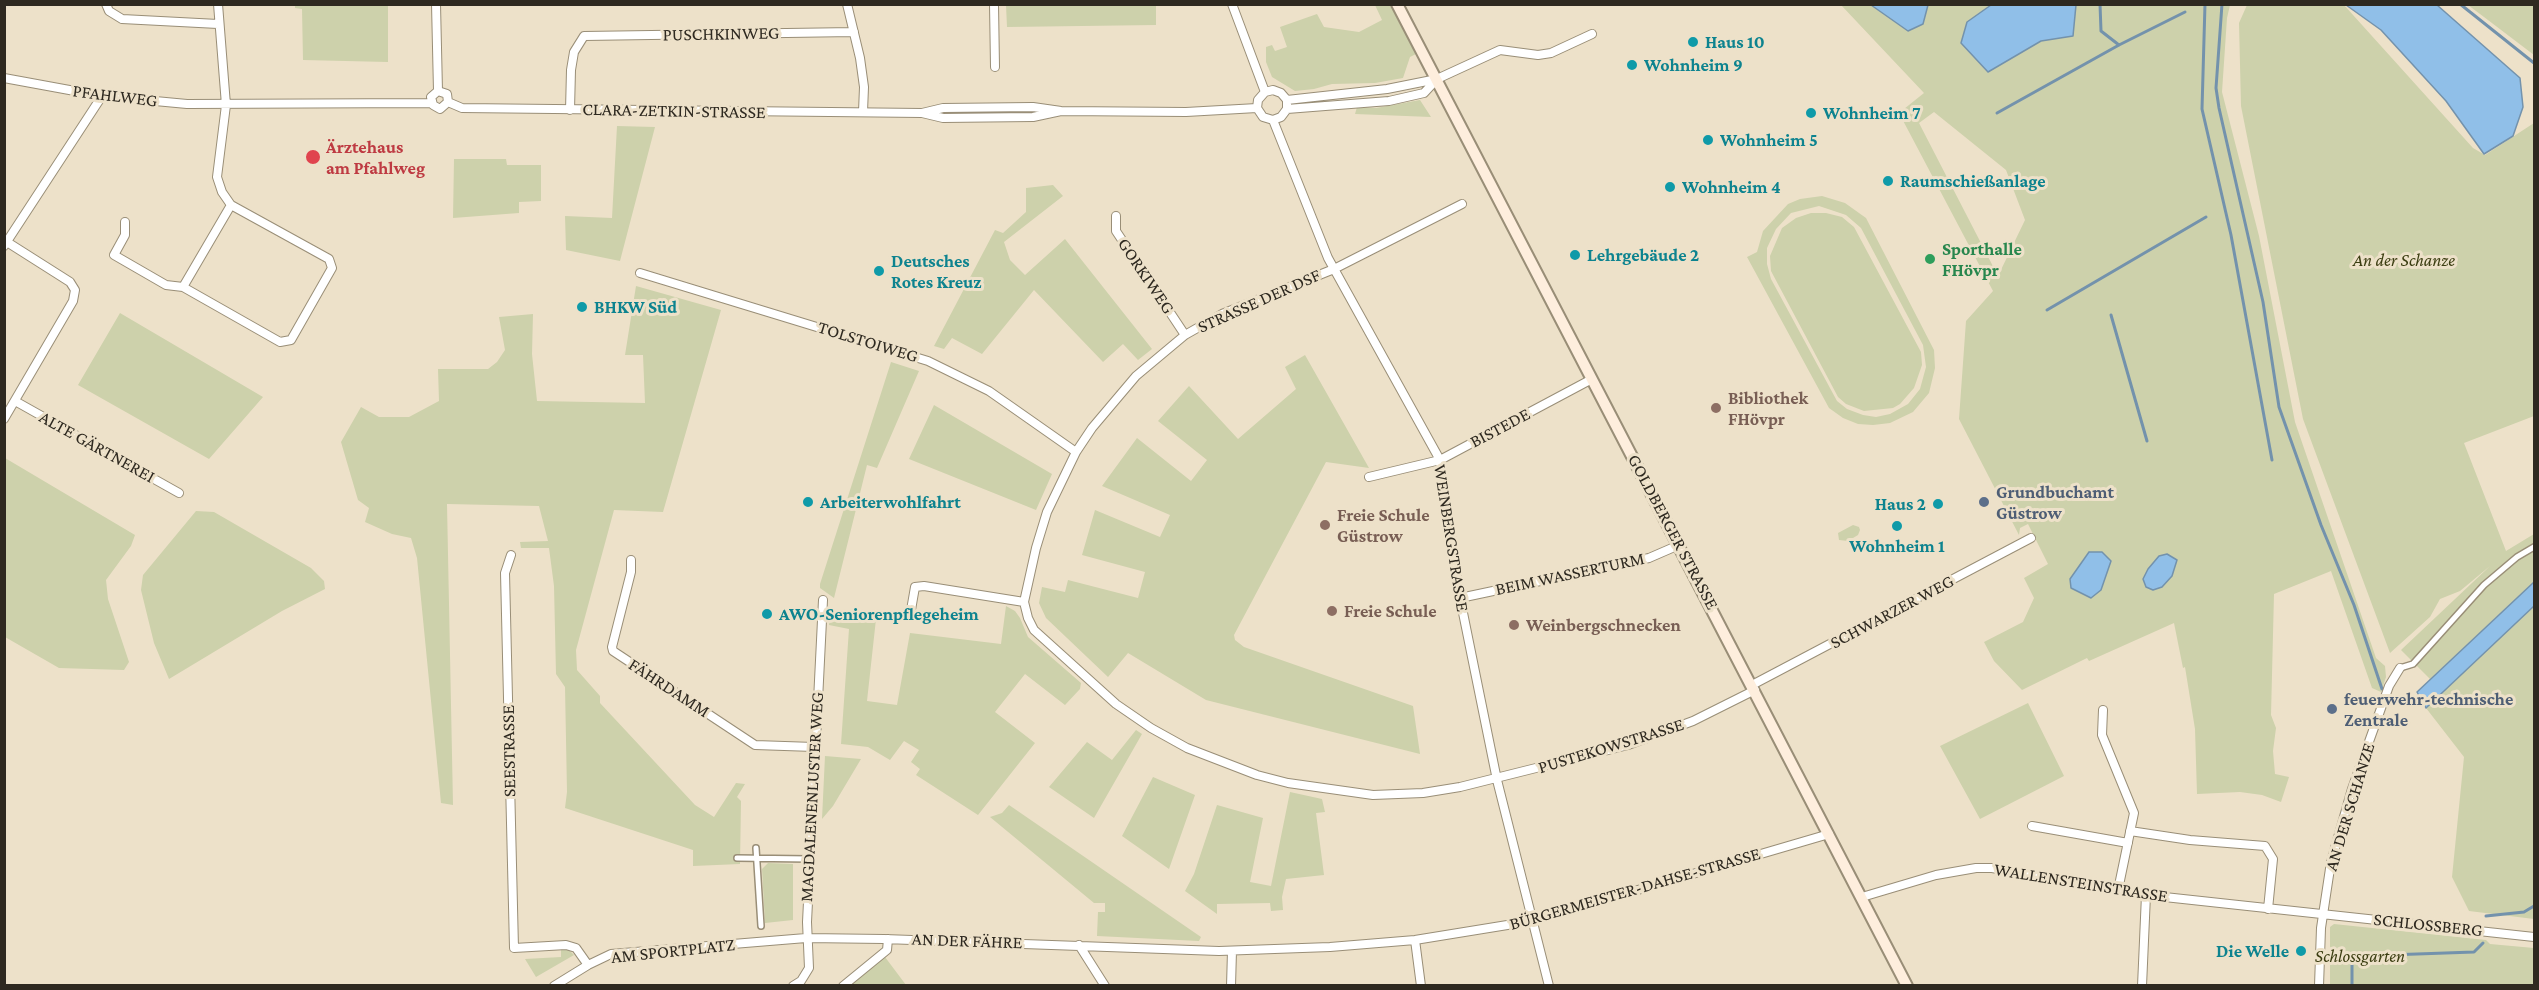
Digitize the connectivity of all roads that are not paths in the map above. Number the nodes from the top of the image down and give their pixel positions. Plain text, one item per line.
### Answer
1 (106, 4) edge
2 (218, 4) edge
3 (436, 4) edge
4 (847, 4) edge
5 (994, 4) edge
6 (1233, 4) edge
7 (1397, 4) edge
8 (218, 24) junction
9 (854, 32) junction
10 (1592, 34) dead end
11 (995, 67) dead end
12 (4, 78) edge
13 (1437, 79) junction
14 (438, 90) junction
15 (1265, 92) junction
16 (102, 96) junction
17 (448, 102) junction
18 (431, 103) junction
19 (226, 105) junction
20 (1287, 105) junction
21 (1257, 108) junction
22 (570, 110) junction
23 (863, 112) junction
24 (1273, 120) junction
25 (1462, 204) dead end
26 (231, 205) junction
27 (1116, 216) dead end
28 (125, 222) dead end
29 (6, 244) edge
30 (1334, 269) junction
31 (640, 273) dead end
32 (183, 287) junction
33 (1185, 335) junction
34 (1592, 379) junction
35 (15, 401) junction
36 (4, 419) edge
37 (1076, 452) junction
38 (1440, 460) junction
39 (1369, 477) dead end
40 (179, 493) dead end
41 (2031, 538) dead end
42 (1679, 545) junction
43 (2535, 547) edge
44 (511, 555) dead end
45 (631, 560) dead end
46 (1460, 598) junction
47 (823, 600) dead end
48 (1024, 602) junction
49 (911, 610) dead end
50 (2400, 668) joint
51 (1754, 687) junction
52 (2103, 710) dead end
53 (814, 747) junction
54 (1497, 780) junction
55 (2032, 826) dead end
56 (2130, 831) junction
57 (1829, 834) junction
58 (2128, 843) junction
59 (756, 848) dead end
60 (737, 858) dead end
61 (757, 858) junction
62 (809, 859) junction
63 (2118, 890) junction
64 (2146, 895) junction
65 (1862, 897) junction
66 (2268, 909) junction
67 (2322, 915) junction
68 (1532, 921) junction
69 (761, 926) dead end
70 (2535, 937) edge
71 (806, 938) junction
72 (888, 939) junction
73 (1415, 940) junction
74 (1079, 945) junction
75 (514, 948) joint
76 (1232, 951) junction
77 (588, 965) junction
78 (554, 986) edge
79 (793, 986) edge
80 (843, 986) edge
81 (1105, 986) edge
82 (1231, 986) edge
83 (1420, 986) edge
84 (1549, 986) edge
85 (1907, 986) edge
86 (2142, 986) edge
87 (2319, 986) edge

1 - 8 street
2 - 8 street
3 - 14 street
4 - 9 street
5 - 11 street
6 - 15 street
7 - 13 main road, GOLDBERGER STRASSE
8 - 19 street
9 - 22 street, PUSCHKINWEG
9 - 23 street
10 - 13 street
12 - 16 street, PFAHLWEG
13 - 20 street
13 - 34 main road, GOLDBERGER STRASSE
14 - 17 street
14 - 18 street
15 - 20 street
15 - 21 street
16 - 19 street, PFAHLWEG
16 - 29 street
17 - 18 street, CLARA-ZETKIN-STRASSE
17 - 22 street, CLARA-ZETKIN-STRASSE
18 - 19 street, CLARA-ZETKIN-STRASSE
19 - 26 street
20 - 24 street
21 - 23 street, CLARA-ZETKIN-STRASSE
21 - 24 street
22 - 23 street, CLARA-ZETKIN-STRASSE
24 - 30 street, WEINBERGSTRASSE
25 - 30 street, STRASSE DER DSF
26 - 32 street
26 - 32 street
27 - 33 street, GORKIWEG
28 - 32 street
29 - 35 street
30 - 33 street, STRASSE DER DSF
30 - 38 street, WEINBERGSTRASSE
31 - 37 street, TOLSTOIWEG
33 - 37 street, STRASSE DER DSF
34 - 38 street, BISTEDE
34 - 42 main road, GOLDBERGER STRASSE
35 - 36 street
35 - 40 street, ALTE GÄRTNEREI
37 - 48 street, STRASSE DER DSF
38 - 39 street, BISTEDE
38 - 46 street, WEINBERGSTRASSE
41 - 51 street, SCHWARZER WEG
42 - 46 street, BEIM WASSERTURM
42 - 51 main road, GOLDBERGER STRASSE
43 - 50 street
44 - 75 street, SEESTRASSE
45 - 53 street, FÄHRDAMM
46 - 54 street, WEINBERGSTRASSE
47 - 53 street, MAGDALENENLUSTER WEG
48 - 49 street
48 - 54 street
50 - 67 street, AN DER SCHANZE
51 - 54 street, PUSTEKOWSTRASSE
51 - 57 main road, GOLDBERGER STRASSE
52 - 56 street
53 - 62 street, MAGDALENENLUSTER WEG
54 - 68 street, WEINBERGSTRASSE
55 - 58 street
56 - 58 street
56 - 66 street
57 - 65 main road, GOLDBERGER STRASSE
57 - 68 street, BÜRGERMEISTER-DAHSE-STRASSE
58 - 63 street
59 - 61 street
60 - 61 street
61 - 62 street
61 - 69 street
62 - 71 street, MAGDALENENLUSTER WEG
63 - 64 street, WALLENSTEINSTRASSE
63 - 65 street, WALLENSTEINSTRASSE
64 - 66 street, WALLENSTEINSTRASSE
64 - 86 street
65 - 85 main road, GOLDBERGER STRASSE
66 - 67 street, WALLENSTEINSTRASSE
67 - 70 street, SCHLOSSBERG
67 - 87 street, AN DER SCHANZE
68 - 73 street, BÜRGERMEISTER-DAHSE-STRASSE
68 - 84 street, WEINBERGSTRASSE
71 - 72 street, AN DER FÄHRE
71 - 77 street, AM SPORTPLATZ
71 - 79 street, MAGDALENENLUSTER WEG
72 - 74 street, AN DER FÄHRE
72 - 80 street
73 - 76 street, BÜRGERMEISTER-DAHSE-STRASSE
73 - 83 street
74 - 76 street, BÜRGERMEISTER-DAHSE-STRASSE
74 - 81 street
75 - 77 street, AM SPORTPLATZ
76 - 82 street
77 - 78 street

